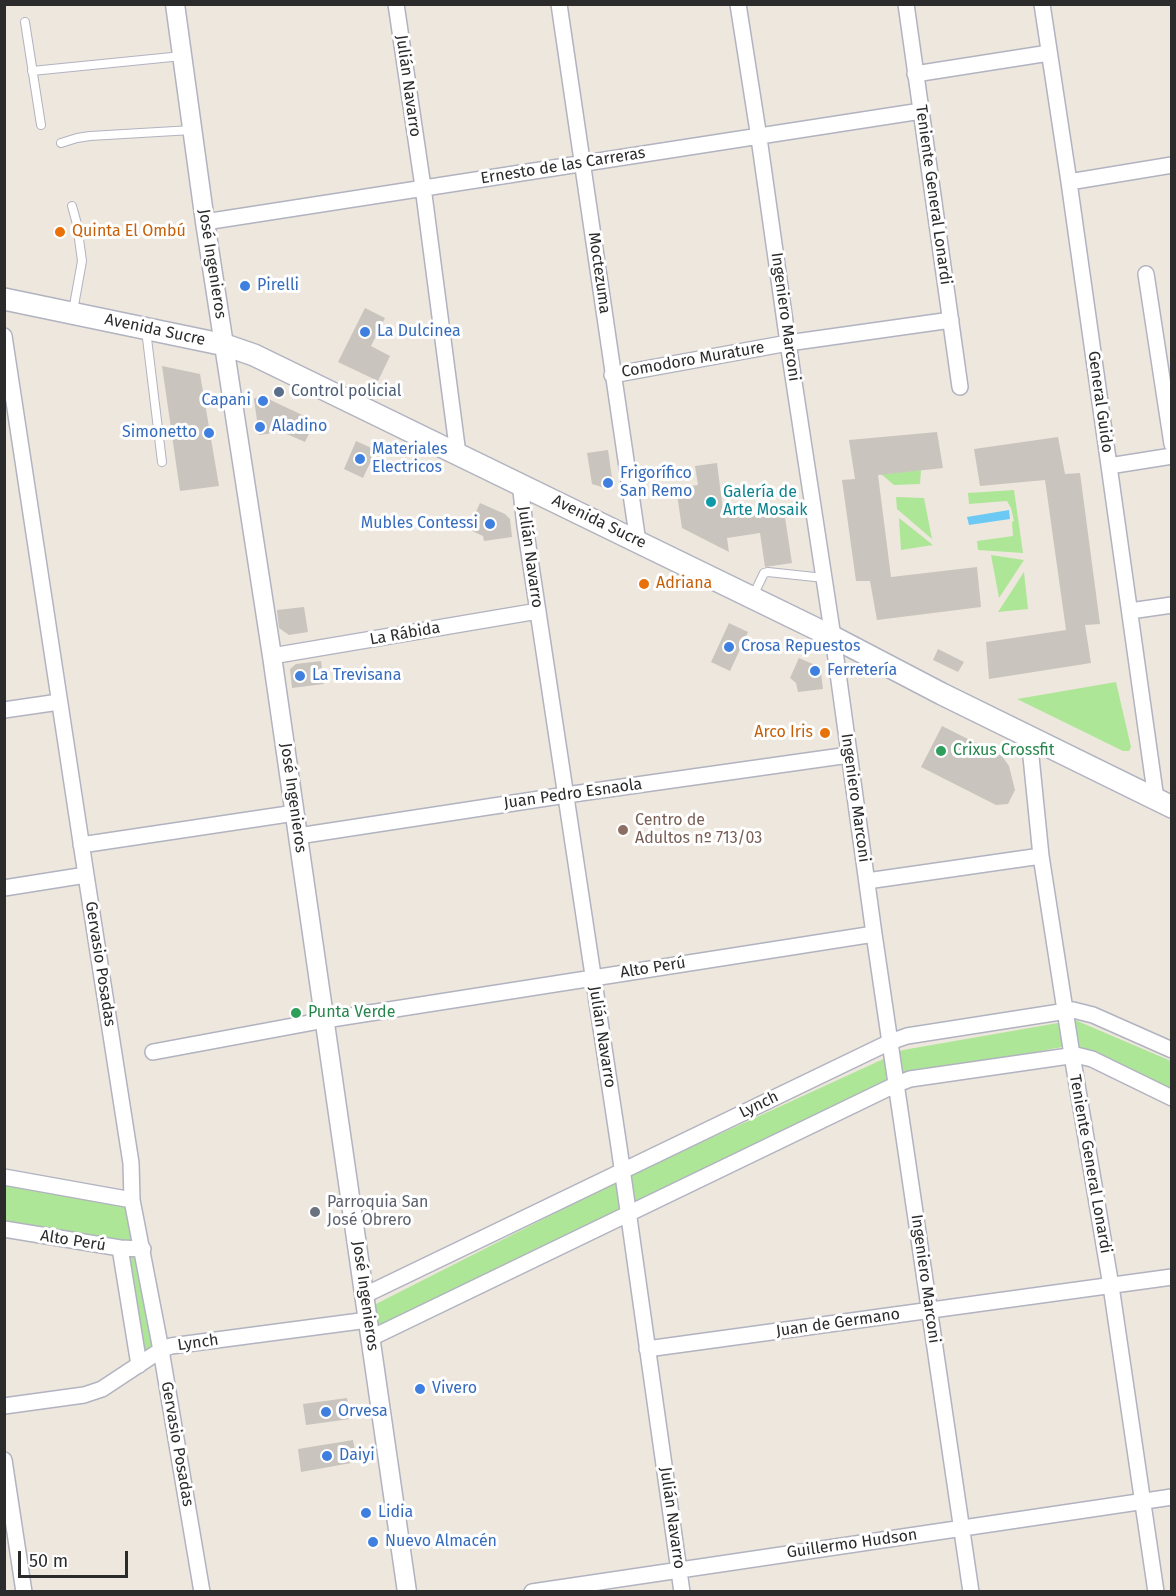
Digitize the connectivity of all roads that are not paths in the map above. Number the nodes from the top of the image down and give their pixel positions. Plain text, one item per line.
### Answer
1 (175, 4) edge
2 (396, 4) edge
3 (559, 4) edge
4 (738, 4) edge
5 (906, 4) edge
6 (1042, 4) edge
7 (25, 22) dead end
8 (1049, 53) junction
9 (182, 56) junction
10 (32, 70) junction
11 (915, 74) junction
12 (921, 111) junction
13 (41, 125) dead end
14 (192, 130) junction
15 (759, 138) junction
16 (61, 143) dead end
17 (584, 163) junction
18 (1172, 165) edge
19 (1069, 182) junction
20 (423, 188) junction
21 (72, 206) dead end
22 (205, 222) junction
23 (1146, 274) dead end
24 (4, 299) edge
25 (72, 313) junction
26 (951, 320) junction
27 (146, 328) junction
28 (4, 336) edge
29 (788, 343) junction
30 (225, 345) junction
31 (612, 375) junction
32 (960, 387) dead end
33 (1172, 444) edge
34 (458, 454) junction
35 (1172, 456) edge
36 (162, 462) dead end
37 (1109, 466) junction
38 (520, 483) junction
39 (638, 542) junction
40 (824, 578) junction
41 (752, 597) junction
42 (1172, 604) edge
43 (538, 611) junction
44 (1130, 611) junction
45 (833, 637) junction
46 (272, 657) junction
47 (59, 702) junction
48 (4, 710) edge
49 (1029, 736) junction
50 (849, 755) junction
51 (566, 795) junction
52 (1164, 803) edge
53 (295, 813) junction
54 (298, 836) junction
55 (81, 845) junction
56 (1041, 856) junction
57 (86, 875) junction
58 (867, 881) junction
59 (4, 888) edge
60 (874, 933) junction
61 (593, 977) junction
62 (1065, 1010) junction
63 (325, 1020) junction
64 (890, 1042) junction
65 (1172, 1050) edge
66 (153, 1052) dead end
67 (1072, 1055) junction
68 (897, 1084) junction
69 (1172, 1098) edge
70 (622, 1170) junction
71 (4, 1177) edge
72 (132, 1200) junction
73 (628, 1214) junction
74 (4, 1229) edge
75 (120, 1248) junction
76 (143, 1249) junction
77 (1172, 1277) edge
78 (1111, 1286) junction
79 (365, 1295) junction
80 (929, 1310) junction
81 (369, 1329) junction
82 (647, 1349) junction
83 (161, 1350) junction
84 (139, 1365) junction
85 (4, 1406) edge
86 (4, 1460) edge
87 (1172, 1497) edge
88 (1143, 1501) junction
89 (962, 1528) junction
90 (679, 1570) junction
91 (24, 1592) edge
92 (202, 1592) edge
93 (407, 1592) edge
94 (532, 1592) edge
95 (682, 1592) edge
96 (971, 1592) edge
97 (1156, 1592) edge

1 - 9 street, José Ingenieros
2 - 20 street, Julián Navarro
3 - 17 street, Moctezuma
4 - 15 street, Ingeniero Marconi
5 - 11 street, Teniente General Lonardi
6 - 8 street, General Guido
7 - 10 lane
8 - 11 street
8 - 19 street, General Guido
9 - 10 lane
9 - 14 street, José Ingenieros
10 - 13 lane
11 - 12 street, Teniente General Lonardi
12 - 15 street, Ernesto de las Carreras
12 - 26 street, Teniente General Lonardi
14 - 16 lane
14 - 22 street, José Ingenieros
15 - 17 street, Ernesto de las Carreras
15 - 29 street, Ingeniero Marconi
17 - 20 street, Ernesto de las Carreras
17 - 31 street, Moctezuma
18 - 19 street
19 - 37 street, General Guido
20 - 22 street, Ernesto de las Carreras
20 - 34 street, Julián Navarro
21 - 25 lane
22 - 30 street, José Ingenieros
23 - 33 street
24 - 25 main road, Avenida Sucre
25 - 27 main road, Avenida Sucre
26 - 29 street, Comodoro Murature
26 - 32 street, Teniente General Lonardi
27 - 30 main road, Avenida Sucre
27 - 36 lane
28 - 47 street, Gervasio Posadas
29 - 31 street, Comodoro Murature
29 - 40 street, Ingeniero Marconi
30 - 34 main road, Avenida Sucre
30 - 46 street, José Ingenieros
31 - 39 street, Moctezuma
34 - 38 main road, Avenida Sucre
35 - 37 street
37 - 44 street, General Guido
38 - 39 main road, Avenida Sucre
38 - 43 street, Julián Navarro
39 - 41 main road, Avenida Sucre
40 - 41 lane
40 - 45 street, Ingeniero Marconi
41 - 45 main road, Avenida Sucre
42 - 44 street
43 - 46 street, La Rábida
43 - 51 street, Julián Navarro
44 - 52 street, General Guido
45 - 49 main road, Avenida Sucre
45 - 50 street, Ingeniero Marconi
46 - 53 street, José Ingenieros
47 - 48 street
47 - 55 street, Gervasio Posadas
49 - 52 main road, Avenida Sucre
49 - 56 street, Teniente General Lonardi
50 - 51 street, Juan Pedro Esnaola
50 - 58 street, Ingeniero Marconi
51 - 54 street, Juan Pedro Esnaola
51 - 61 street, Julián Navarro
53 - 54 street, José Ingenieros
53 - 55 street
54 - 63 street, José Ingenieros
55 - 57 street, Gervasio Posadas
56 - 58 street
56 - 62 street, Teniente General Lonardi
57 - 59 street
57 - 72 street, Gervasio Posadas
58 - 60 street, Ingeniero Marconi
60 - 61 street, Alto Perú
60 - 64 street, Ingeniero Marconi
61 - 63 street, Alto Perú
61 - 70 street, Julián Navarro
62 - 64 street, Lynch
62 - 65 street, Lynch
62 - 67 street, Teniente General Lonardi
63 - 66 street, Alto Perú
63 - 79 street, José Ingenieros
64 - 68 street, Ingeniero Marconi
64 - 70 street, Lynch
67 - 68 street, Lynch
67 - 69 street, Lynch
67 - 78 street, Teniente General Lonardi
68 - 73 street, Lynch
68 - 80 street, Ingeniero Marconi
70 - 73 street, Julián Navarro
70 - 79 street, Lynch
71 - 72 street
72 - 76 street, Gervasio Posadas
73 - 81 street, Lynch
73 - 82 street, Julián Navarro
74 - 75 street, Alto Perú
75 - 76 street, Alto Perú
75 - 84 street
76 - 83 street, Gervasio Posadas
77 - 78 street, Juan de Germano
78 - 80 street, Juan de Germano
78 - 88 street, Teniente General Lonardi
79 - 81 street, José Ingenieros
80 - 82 street, Juan de Germano
80 - 89 street, Ingeniero Marconi
81 - 83 street, Lynch
81 - 93 street, José Ingenieros
82 - 90 street, Julián Navarro
83 - 84 street, Lynch
83 - 92 street, Gervasio Posadas
84 - 85 street, Lynch
86 - 91 street
87 - 88 street, Guillermo Hudson
88 - 89 street, Guillermo Hudson
88 - 97 street, Teniente General Lonardi
89 - 90 street, Guillermo Hudson
89 - 96 street, Ingeniero Marconi
90 - 94 street, Guillermo Hudson
90 - 95 street, Julián Navarro

